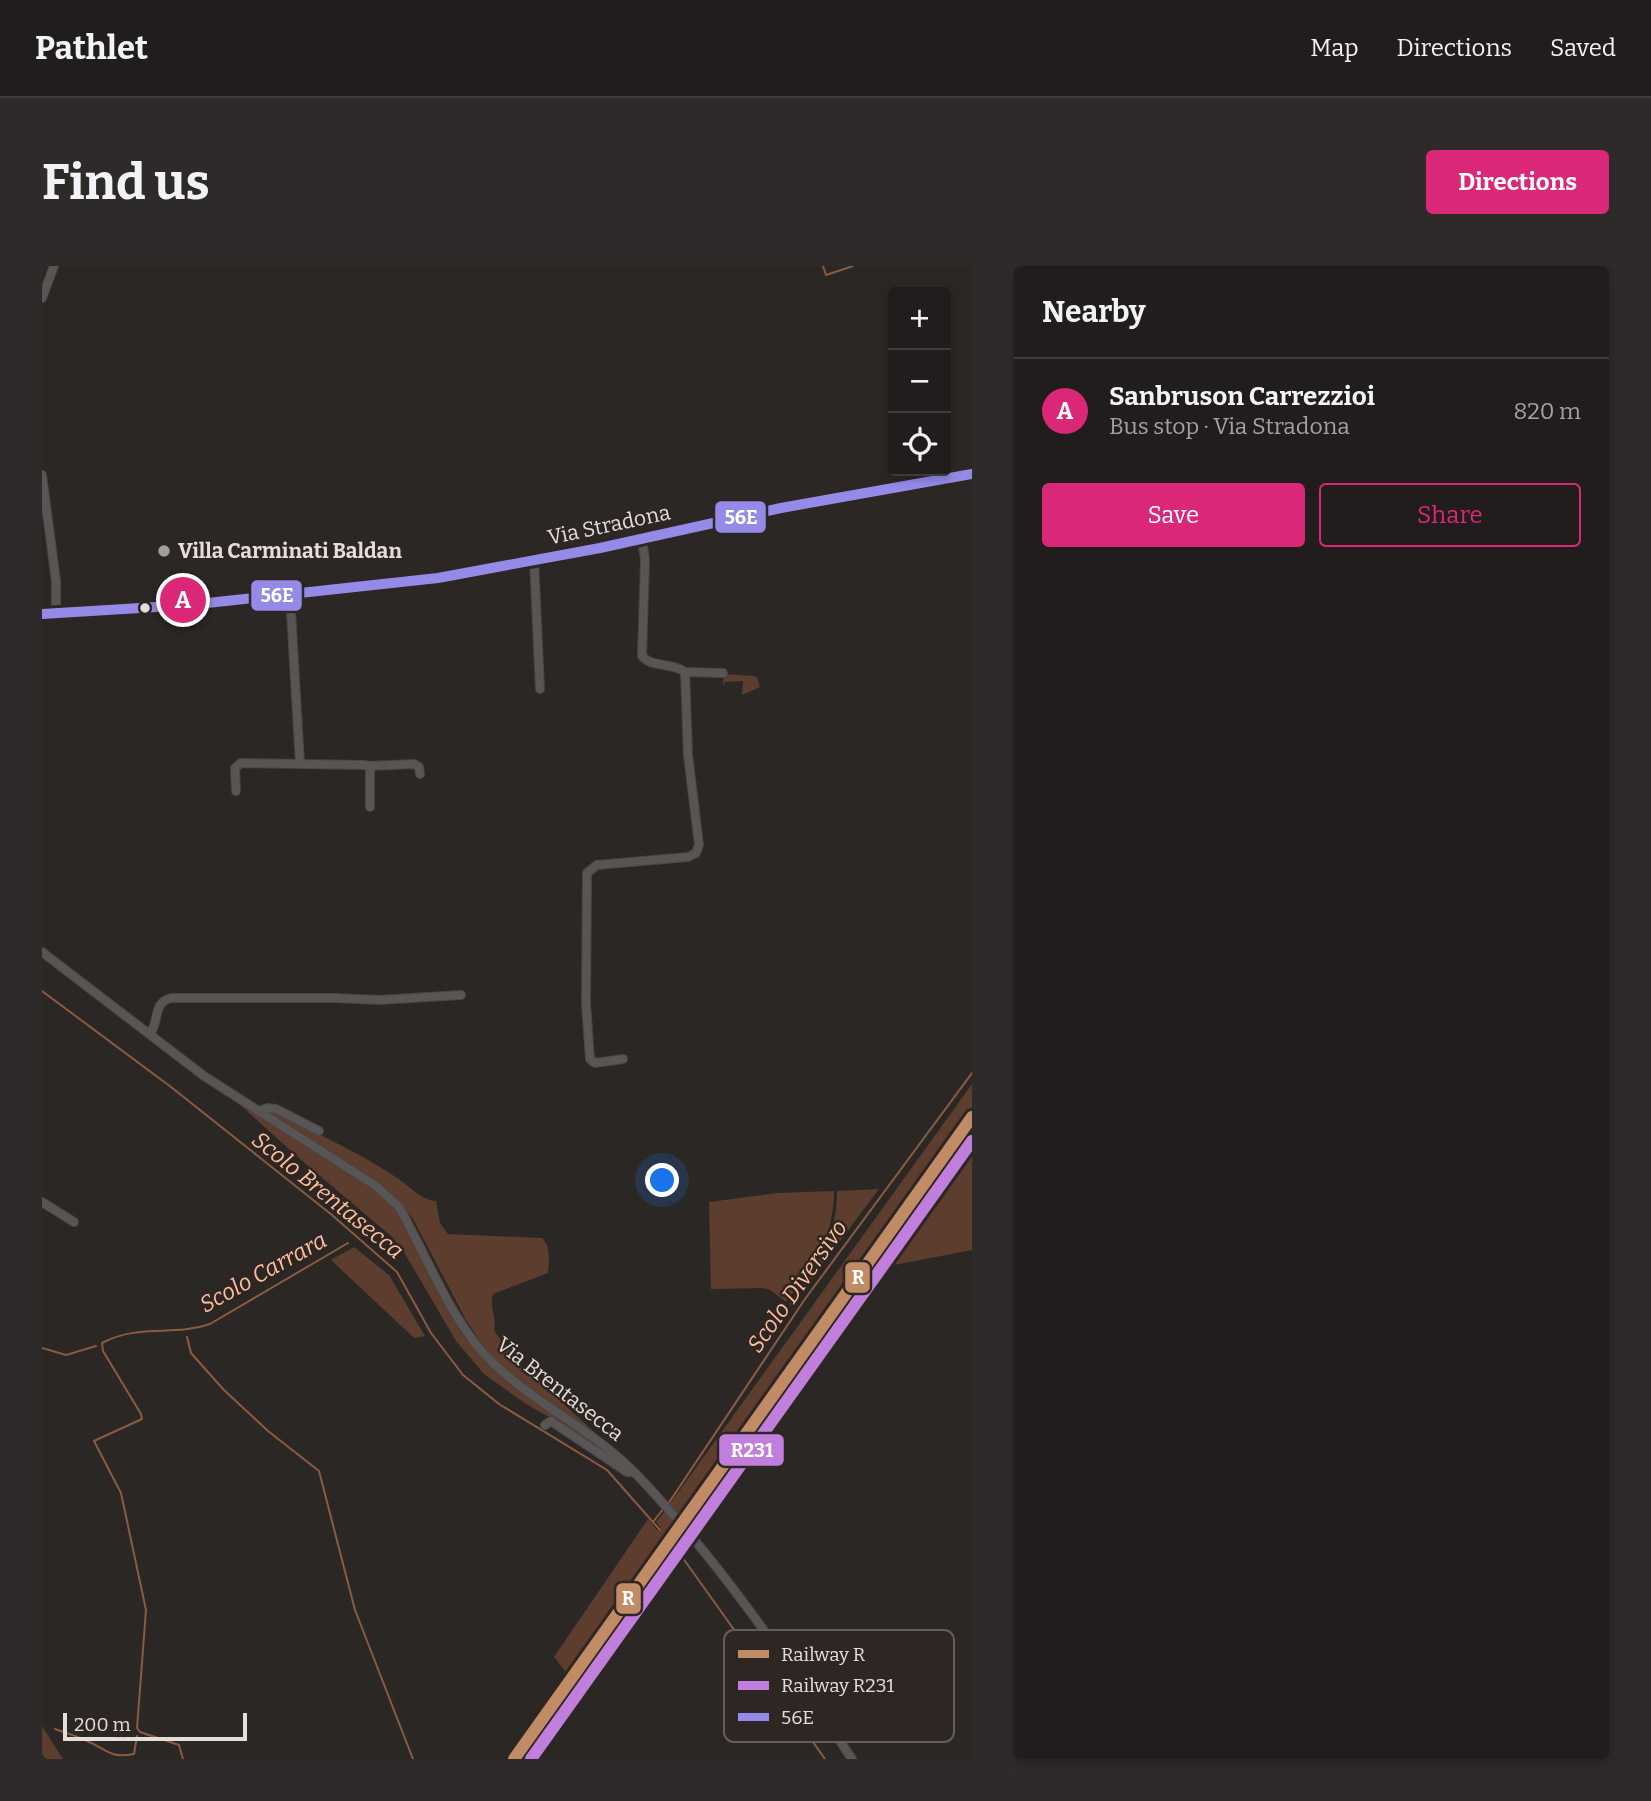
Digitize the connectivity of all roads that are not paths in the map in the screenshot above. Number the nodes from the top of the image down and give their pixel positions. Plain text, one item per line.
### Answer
1 (54, 266) edge
2 (42, 298) edge
3 (972, 474) edge
4 (42, 475) edge
5 (642, 539) junction
6 (534, 560) junction
7 (290, 595) junction
8 (56, 613) junction
9 (42, 614) edge
10 (685, 672) junction
11 (723, 673) dead end
12 (540, 689) dead end
13 (300, 764) junction
14 (369, 766) junction
15 (420, 774) dead end
16 (236, 790) dead end
17 (370, 807) dead end
18 (42, 952) edge
19 (461, 995) dead end
20 (150, 1034) junction
21 (623, 1059) dead end
22 (258, 1111) junction
23 (319, 1131) dead end
24 (42, 1202) edge
25 (74, 1222) dead end
26 (545, 1425) dead end
27 (635, 1473) junction
28 (762, 1630) edge
29 (841, 1742) edge
30 (852, 1759) edge

1 - 2 street
3 - 5 main road, Via Stradona
4 - 8 street
5 - 6 main road, Via Stradona
5 - 10 street
6 - 7 main road, Via Stradona
6 - 12 street
7 - 8 main road, Via Stradona
7 - 13 street
8 - 9 main road, Via Stradona
10 - 11 street
10 - 21 street
13 - 14 street
13 - 16 street
14 - 15 street
14 - 17 street
18 - 20 street, Via Brentasecca
19 - 20 street
20 - 22 street, Via Brentasecca
22 - 23 street
22 - 27 street, Via Brentasecca
24 - 25 street
26 - 27 street
27 - 28 street, Via Brentasecca
29 - 30 street, Via Brentasecca

